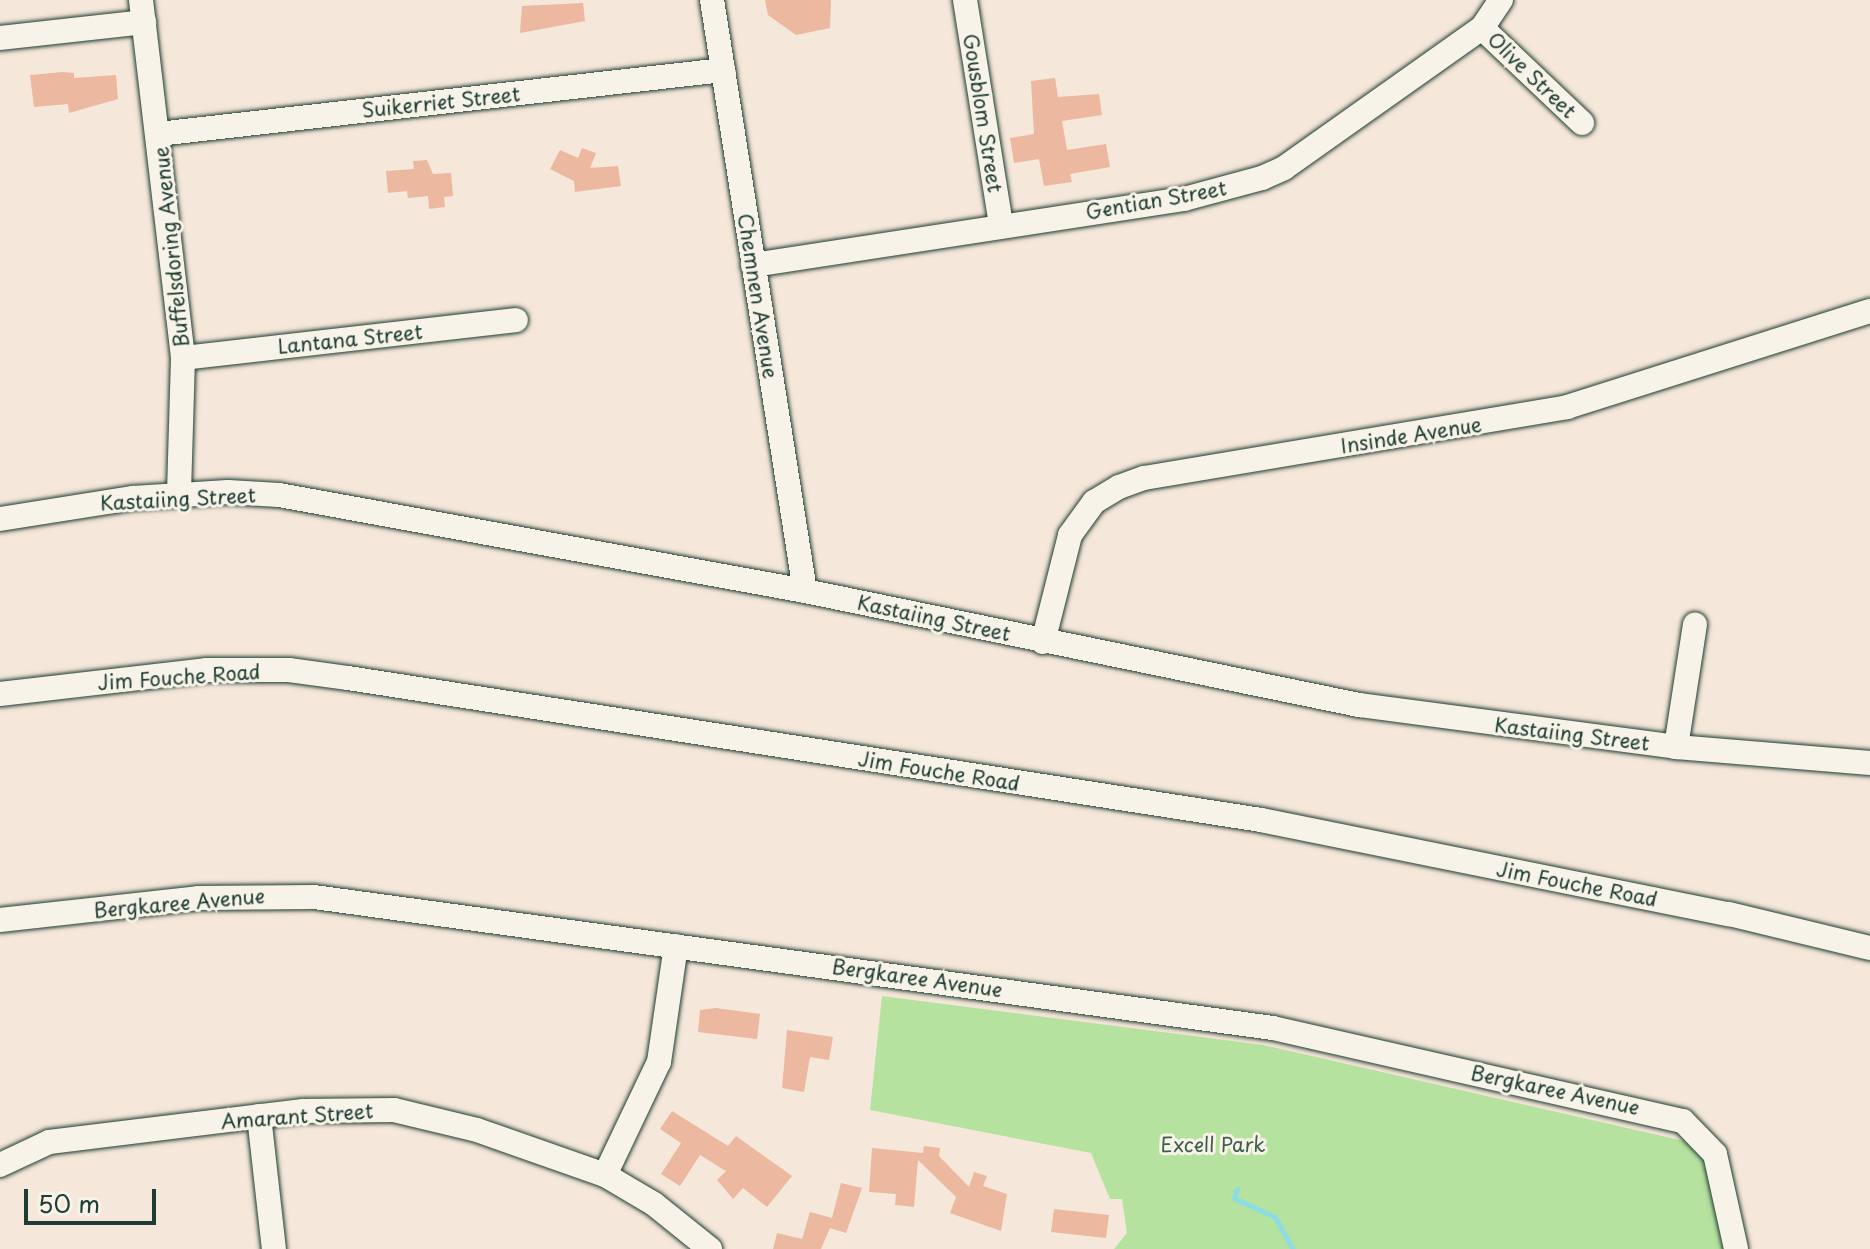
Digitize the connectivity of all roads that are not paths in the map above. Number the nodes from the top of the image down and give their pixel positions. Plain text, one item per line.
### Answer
1 (712, 0) edge
2 (965, 0) edge
3 (1501, 0) edge
4 (142, 11) edge
5 (1482, 28) junction
6 (0, 38) edge
7 (723, 70) junction
8 (1582, 123) dead end
9 (158, 134) junction
10 (1001, 226) junction
11 (753, 265) junction
12 (1870, 311) edge
13 (516, 320) dead end
14 (183, 358) junction
15 (179, 494) junction
16 (0, 519) edge
17 (805, 591) junction
18 (1695, 624) dead end
19 (1043, 642) junction
20 (0, 694) edge
21 (1676, 747) junction
22 (1870, 763) edge
23 (0, 920) edge
24 (676, 946) junction
25 (1870, 948) edge
26 (259, 1116) junction
27 (0, 1165) edge
28 (605, 1175) junction
29 (274, 1249) edge
30 (710, 1249) edge
31 (1736, 1249) edge

1 - 7 street, Chemnen Avenue
2 - 10 street, Gousblom Street
3 - 5 street, Gentian Street
4 - 6 street
4 - 9 street, Buffelsdoring Avenue
5 - 8 street, Olive Street
5 - 10 street, Gentian Street
7 - 9 street, Suikerriet Street
7 - 11 street, Chemnen Avenue
9 - 14 street, Buffelsdoring Avenue
10 - 11 street, Gentian Street
11 - 17 street, Chemnen Avenue
12 - 19 street, Insinde Avenue
13 - 14 street, Lantana Street
14 - 15 street, Buffelsdoring Avenue
15 - 16 street, Kastaiing Street
15 - 17 street, Kastaiing Street
17 - 19 street, Kastaiing Street
18 - 21 street
19 - 21 street, Kastaiing Street
20 - 25 street, Jim Fouche Road
21 - 22 street, Kastaiing Street
23 - 24 street, Bergkaree Avenue
24 - 28 street
24 - 31 street, Bergkaree Avenue
26 - 27 street, Amarant Street
26 - 28 street, Amarant Street
26 - 29 street
28 - 30 street, Amarant Street

